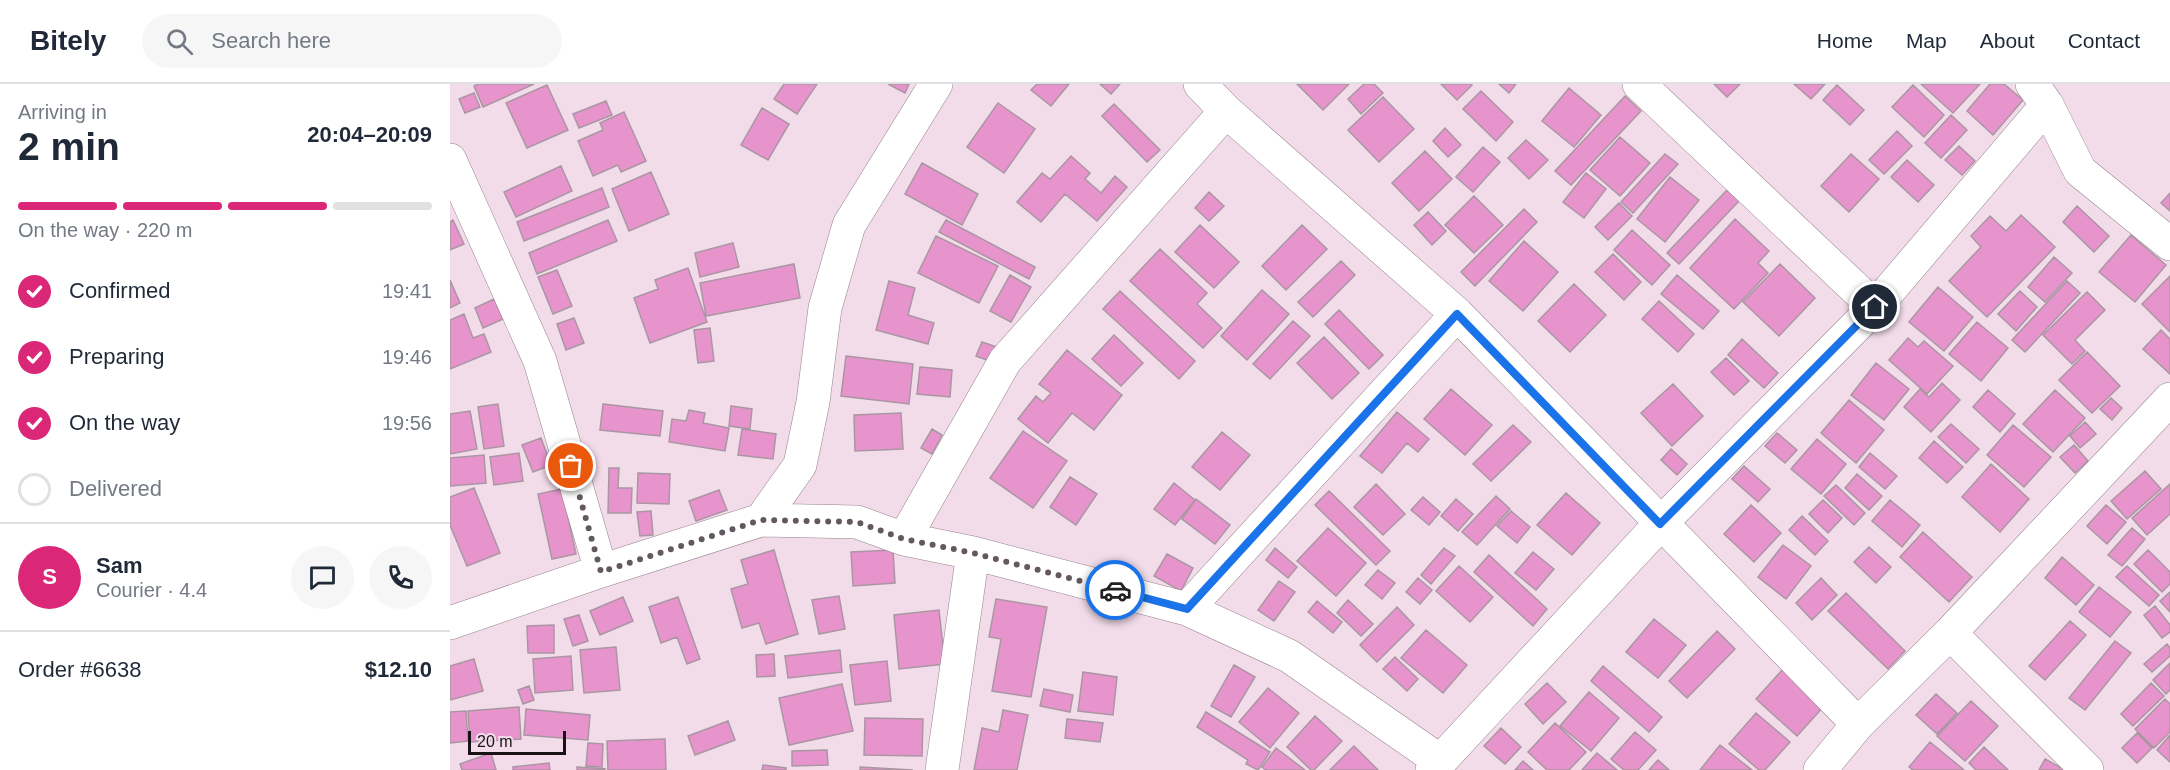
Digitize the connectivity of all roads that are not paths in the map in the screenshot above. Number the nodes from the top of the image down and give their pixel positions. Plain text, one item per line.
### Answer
1 (936, 84) edge
2 (1200, 84) edge
3 (1639, 84) edge
4 (2040, 94) edge
5 (1226, 111) junction
6 (450, 160) edge
7 (2170, 244) edge
8 (1875, 307) junction
9 (1457, 314) junction
10 (2166, 411) edge
11 (761, 520) junction
12 (1660, 524) junction
13 (904, 539) junction
14 (973, 553) junction
15 (601, 572) junction
16 (1187, 609) junction
17 (450, 623) edge
18 (1950, 633) junction
19 (1858, 724) junction
20 (1436, 766) edge
21 (942, 770) edge
22 (1820, 770) edge
23 (2087, 770) edge

1 - 11 street
2 - 5 street
3 - 8 street
4 - 7 street
4 - 8 street
5 - 9 street
5 - 13 street
6 - 15 street
8 - 12 street
9 - 12 street
9 - 16 street
10 - 18 street
11 - 13 street
11 - 15 street
12 - 19 street
12 - 20 street
13 - 14 street
14 - 16 street
14 - 21 street
15 - 17 street
16 - 20 street
18 - 19 street
18 - 23 street
19 - 22 street

